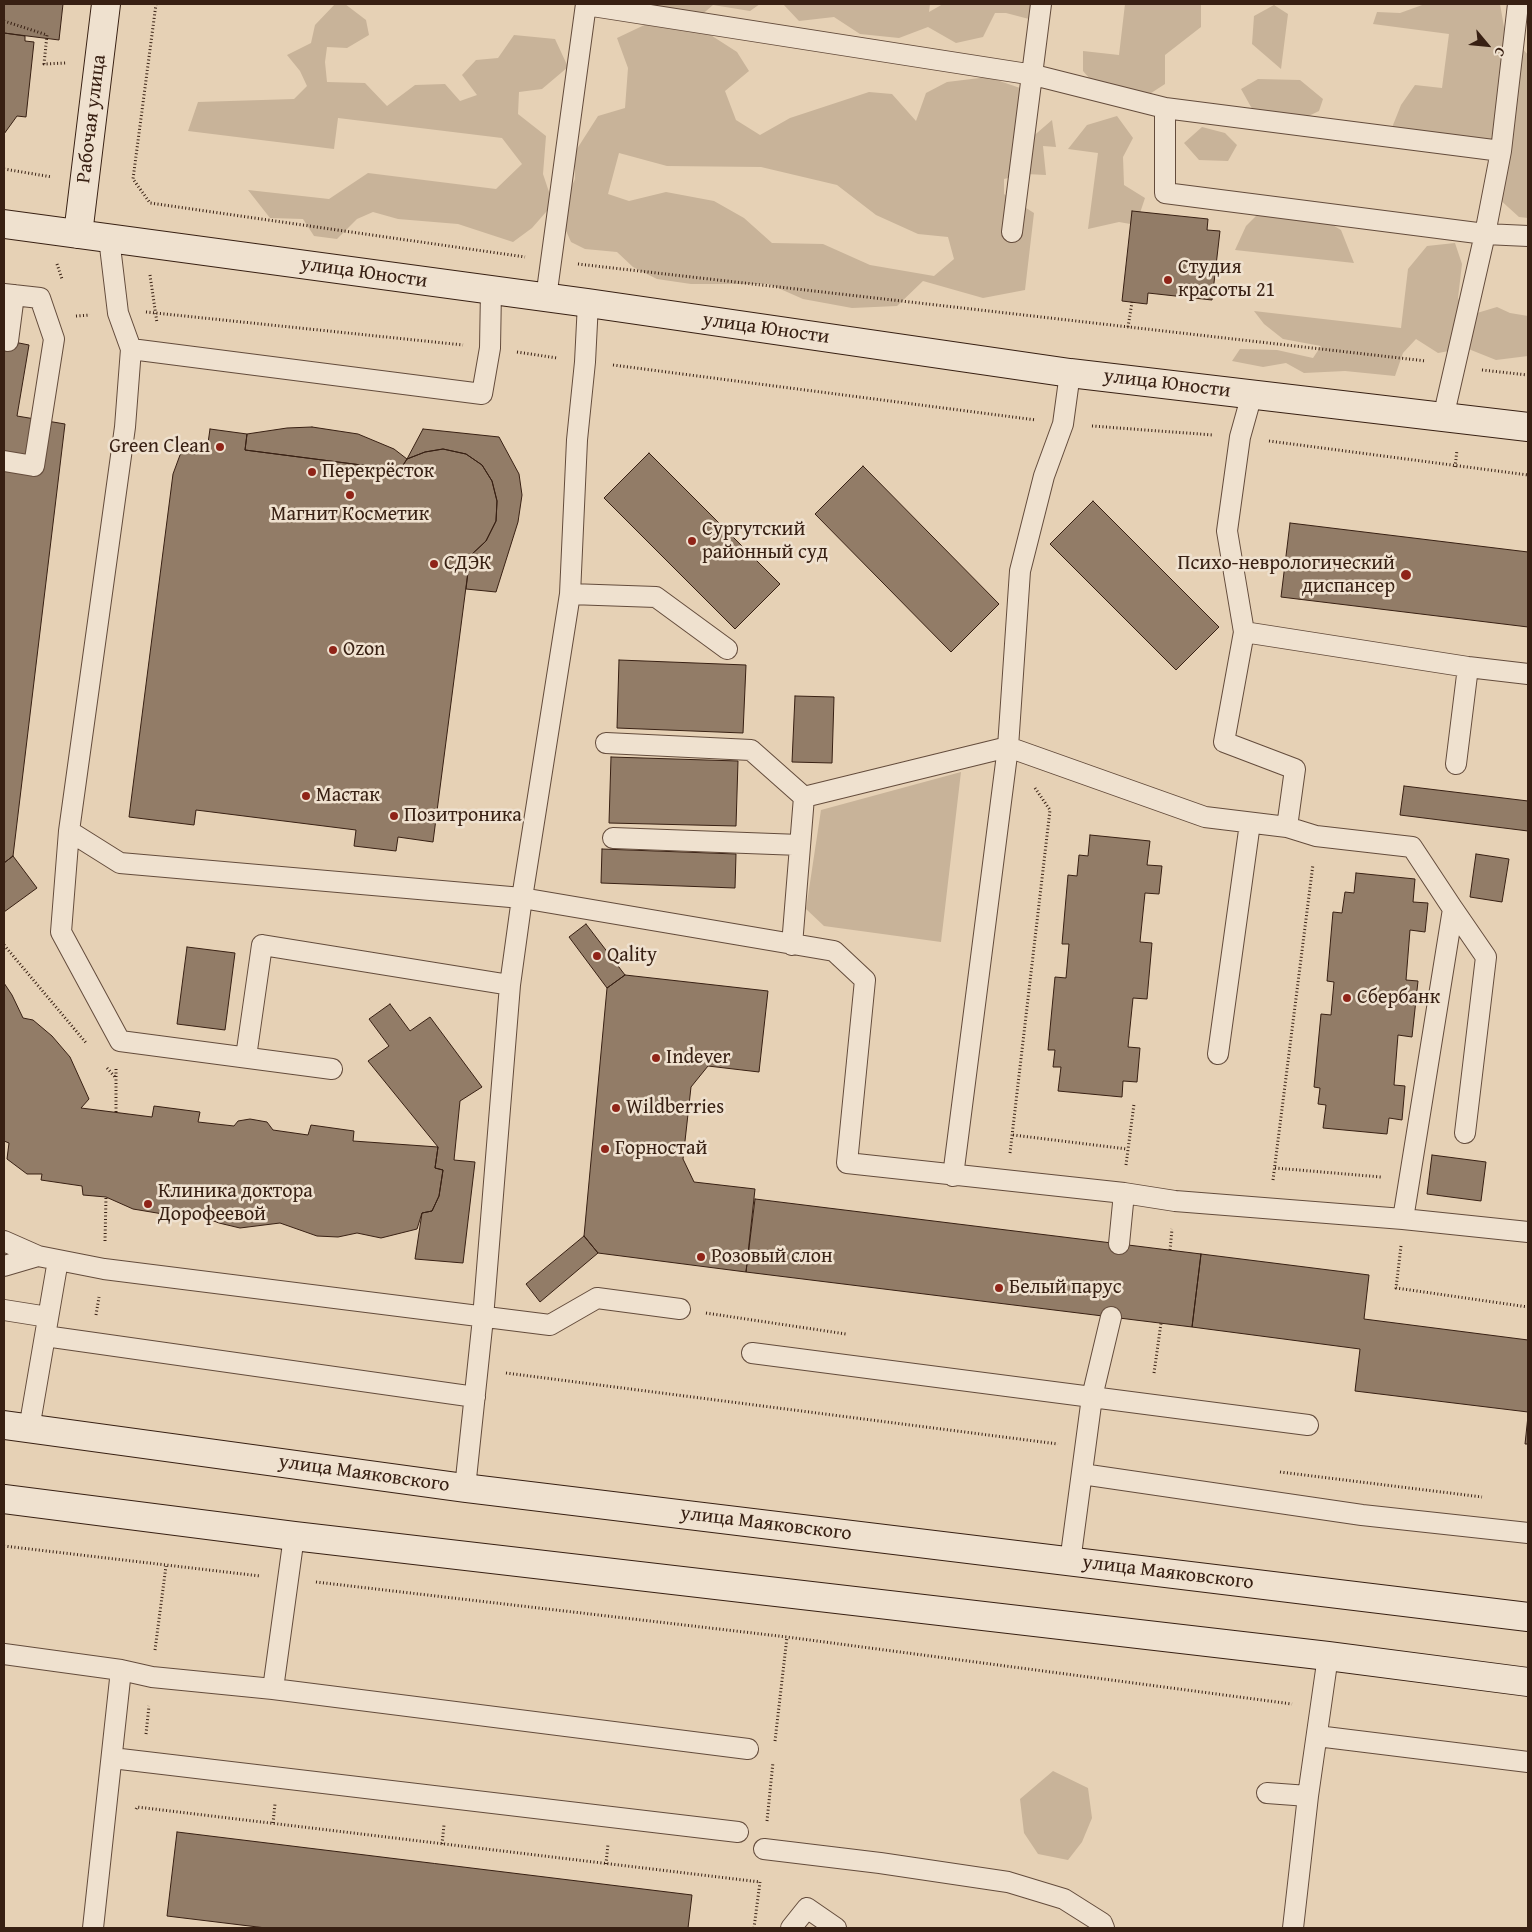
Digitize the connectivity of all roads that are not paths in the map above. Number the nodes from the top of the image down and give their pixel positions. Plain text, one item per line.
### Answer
1 (106, 4) edge
2 (586, 4) edge
3 (1041, 4) edge
4 (1518, 4) edge
5 (1034, 75) junction
6 (1165, 108) junction
7 (1501, 152) junction
8 (4, 224) edge
9 (1012, 232) dead end
10 (78, 234) junction
11 (1485, 234) junction
12 (1528, 236) edge
13 (109, 238) junction
14 (491, 290) junction
15 (9, 295) edge
16 (546, 298) junction
17 (588, 303) junction
18 (8, 341) dead end
19 (131, 349) junction
20 (1070, 373) junction
21 (1252, 394) junction
22 (1443, 418) junction
23 (1528, 427) edge
24 (4, 462) edge
25 (570, 594) junction
26 (1244, 632) junction
27 (727, 649) dead end
28 (1468, 667) junction
29 (1528, 674) edge
30 (606, 743) dead end
31 (1008, 747) junction
32 (1456, 764) dead end
33 (804, 797) junction
34 (1250, 823) junction
35 (1286, 827) junction
36 (69, 831) junction
37 (614, 838) dead end
38 (800, 846) junction
39 (522, 898) junction
40 (1452, 909) junction
41 (792, 944) junction
42 (510, 985) junction
43 (1218, 1054) dead end
44 (246, 1057) junction
45 (332, 1069) dead end
46 (1465, 1133) dead end
47 (953, 1176) junction
48 (1124, 1193) junction
49 (1403, 1219) junction
50 (1528, 1232) edge
51 (4, 1241) edge
52 (1119, 1244) dead end
53 (38, 1256) junction
54 (58, 1260) junction
55 (4, 1266) edge
56 (680, 1309) road end
57 (4, 1310) edge
58 (1111, 1317) dead end
59 (483, 1318) junction
60 (47, 1327) junction
61 (752, 1353) dead end
62 (474, 1397) junction
63 (1092, 1398) junction
64 (1308, 1425) dead end
65 (17, 1427) edge
66 (1082, 1474) junction
67 (465, 1488) junction
68 (4, 1499) edge
69 (1528, 1534) edge
70 (294, 1536) junction
71 (1070, 1562) junction
72 (1528, 1617) edge
73 (4, 1654) edge
74 (1328, 1656) junction
75 (121, 1670) junction
76 (1528, 1682) edge
77 (273, 1689) junction
78 (1317, 1736) junction
79 (748, 1748) dead end
80 (112, 1758) junction
81 (1528, 1762) edge
82 (1267, 1793) dead end
83 (1308, 1796) junction
84 (738, 1832) dead end
85 (764, 1849) road end
86 (93, 1928) edge
87 (791, 1928) edge
88 (836, 1928) edge
89 (1104, 1928) edge
90 (1293, 1928) edge

1 - 10 main road, Рабочая улица
2 - 5 lane
2 - 16 lane
3 - 5 lane
4 - 7 lane
5 - 6 lane
5 - 9 lane
6 - 7 lane
6 - 11 lane
7 - 11 lane
8 - 10 main road, улица Юности
10 - 13 main road, улица Юности
11 - 12 lane
11 - 22 lane
13 - 14 main road, улица Юности
13 - 19 lane
14 - 16 main road, улица Юности
14 - 19 lane
15 - 18 lane
15 - 24 lane
16 - 17 main road, улица Юности
17 - 20 main road, улица Юности
17 - 25 lane
19 - 36 lane
20 - 21 main road, улица Юности
20 - 31 lane
21 - 22 main road, улица Юности
21 - 26 lane
22 - 23 main road, улица Юности
25 - 27 lane
25 - 39 lane
26 - 28 lane
26 - 35 lane
28 - 29 lane
28 - 32 lane
30 - 33 lane
31 - 33 lane
31 - 34 lane
31 - 47 lane
33 - 38 lane
34 - 35 lane
34 - 43 lane
35 - 40 lane
36 - 39 lane
36 - 44 lane
37 - 38 lane
38 - 41 lane
39 - 41 lane
39 - 42 lane
40 - 46 lane
40 - 49 lane
41 - 47 lane
42 - 44 lane
42 - 59 lane
44 - 45 lane
47 - 48 lane
48 - 49 lane
48 - 52 lane
49 - 50 lane
51 - 53 lane
53 - 54 lane
53 - 55 lane
54 - 59 lane
54 - 60 lane
56 - 59 lane
57 - 60 lane
58 - 63 lane
59 - 62 lane
60 - 62 lane
60 - 65 lane
61 - 63 lane
62 - 67 lane
63 - 64 lane
63 - 66 lane
65 - 67 main road, улица Маяковского
66 - 69 lane
66 - 71 lane
67 - 71 main road, улица Маяковского
68 - 70 main road
70 - 74 main road
70 - 77 lane
71 - 72 main road, улица Маяковского
73 - 75 lane
74 - 76 main road
74 - 78 lane
75 - 77 lane
75 - 80 lane
77 - 79 lane
78 - 81 lane
78 - 83 lane
80 - 84 lane
80 - 86 lane
82 - 83 lane
83 - 90 lane
85 - 89 lane
87 - 88 lane

